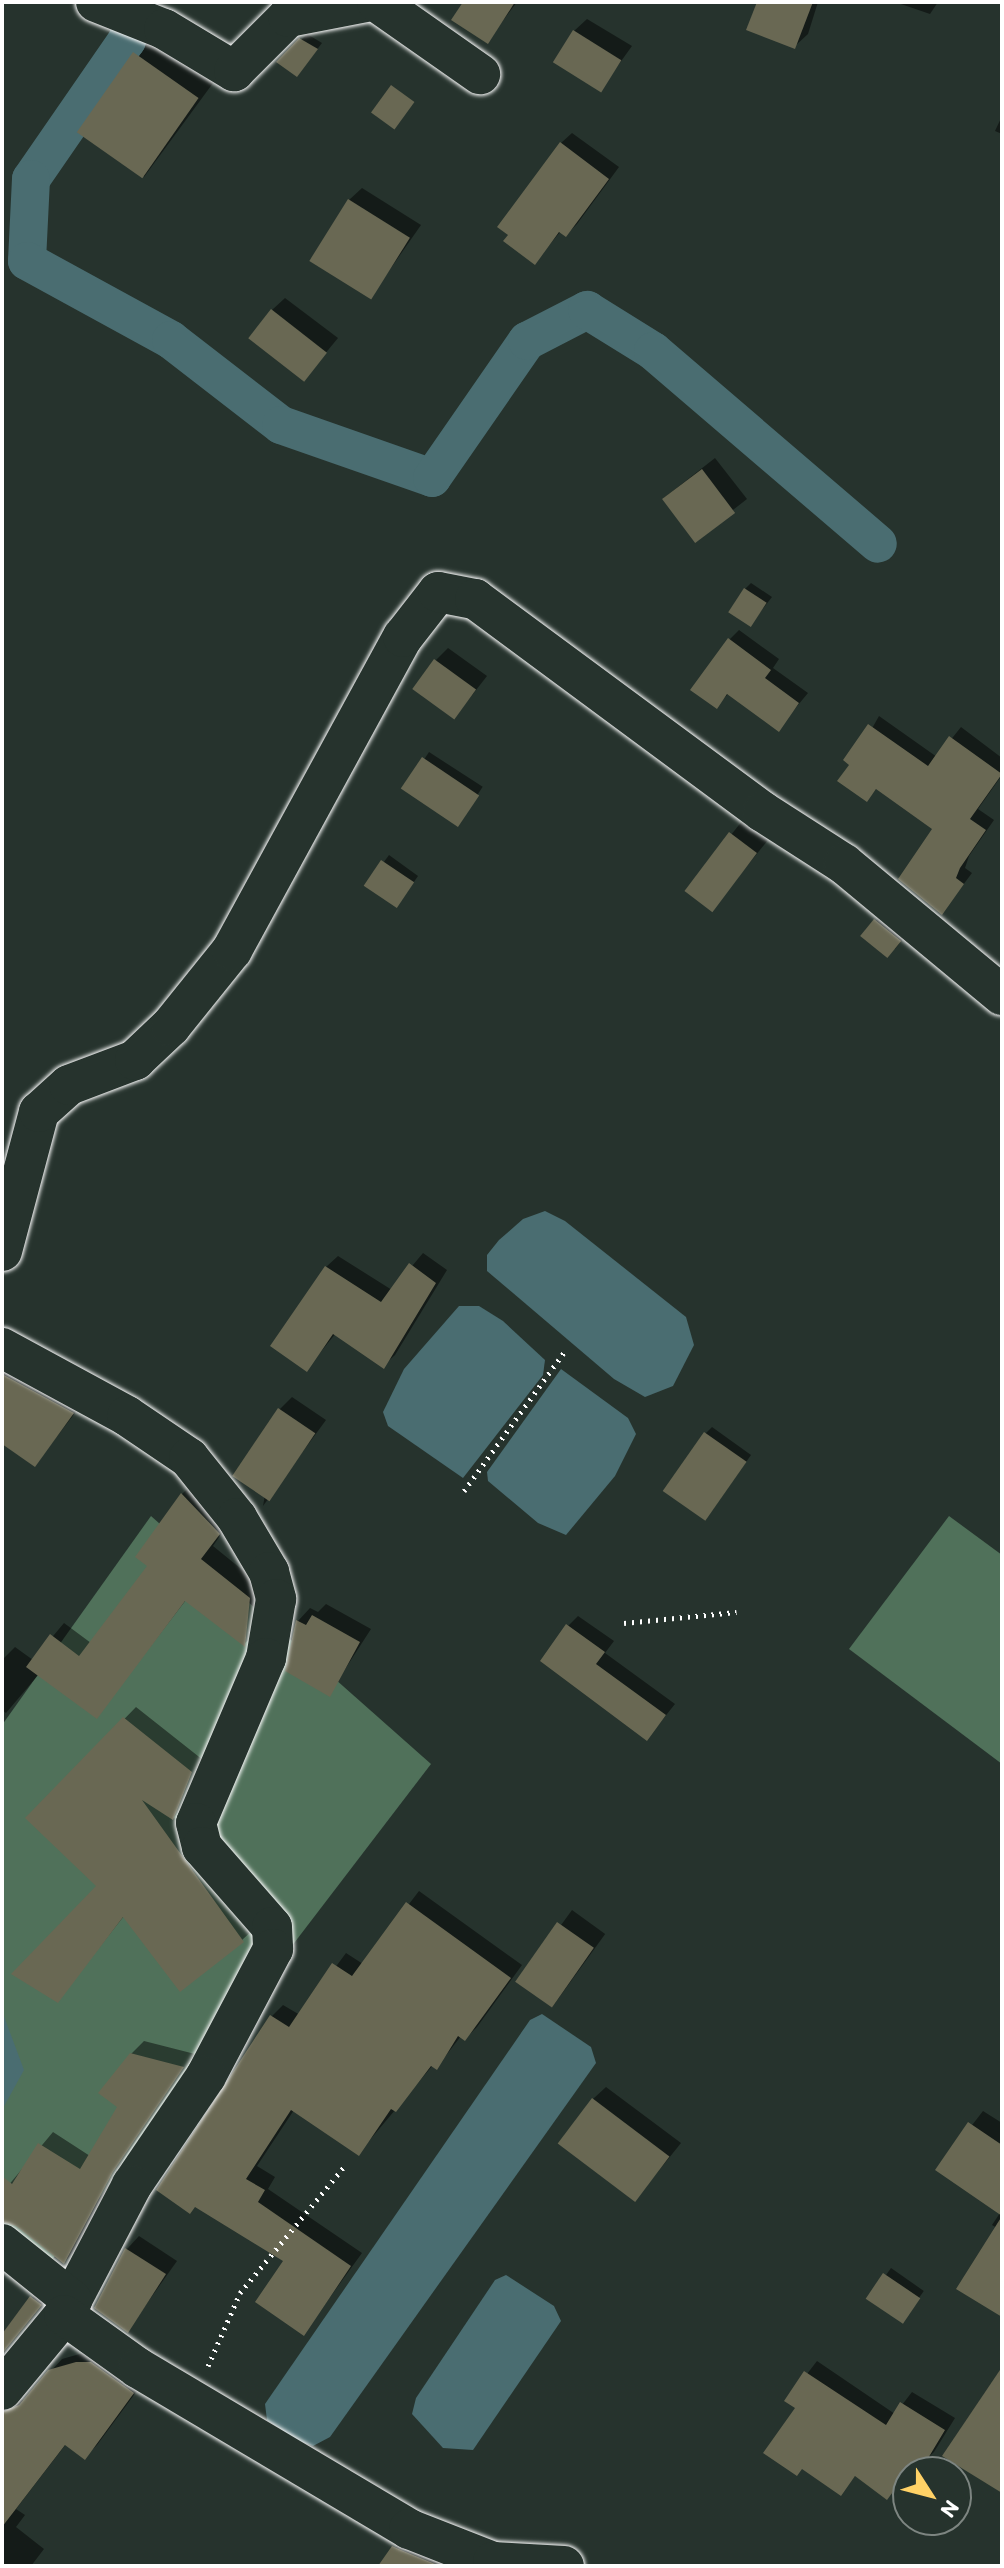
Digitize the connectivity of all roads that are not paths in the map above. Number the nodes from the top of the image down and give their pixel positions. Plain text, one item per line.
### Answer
1 (366, 2) edge
2 (377, 2) edge
3 (100, 5) edge
4 (480, 74) dead end
5 (1002, 995) edge
6 (2, 1251) edge
7 (2, 1348) edge
8 (2, 2244) edge
9 (68, 2308) junction
10 (2, 2390) edge
11 (564, 2566) edge

1 - 3 street
2 - 4 street
5 - 6 street
7 - 9 street
8 - 9 street
9 - 10 street
9 - 11 street

